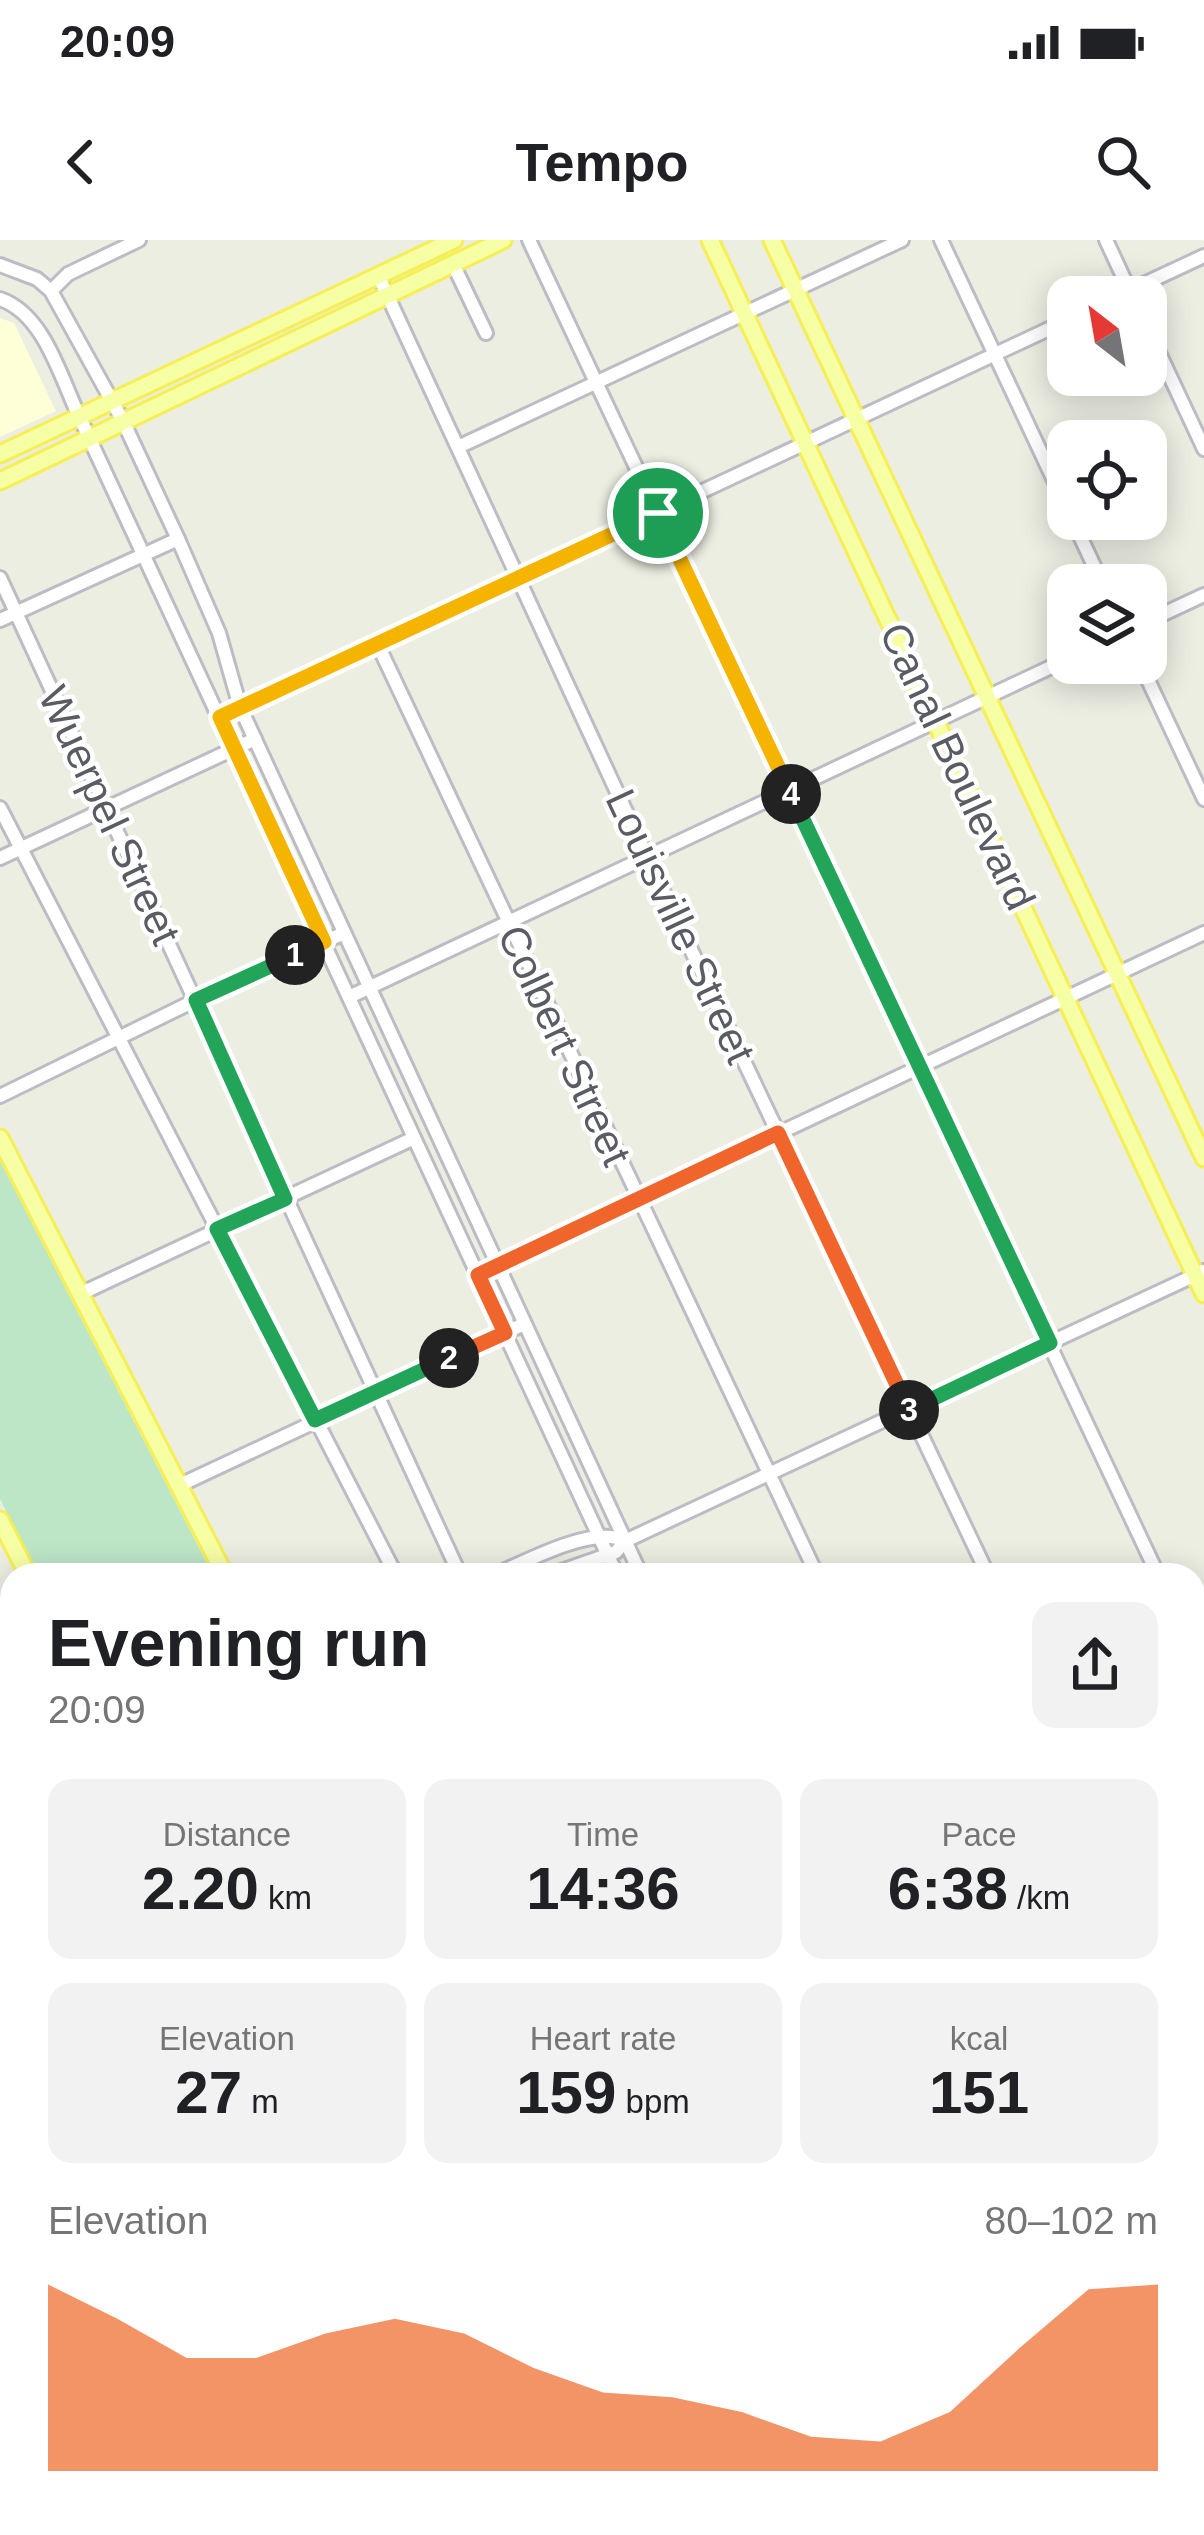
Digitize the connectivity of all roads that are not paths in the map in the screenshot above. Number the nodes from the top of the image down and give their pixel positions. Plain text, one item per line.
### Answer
1 (140, 240) edge
2 (454, 240) edge
3 (503, 240) edge
4 (529, 240) edge
5 (710, 240) edge
6 (772, 240) edge
7 (902, 240) edge
8 (941, 240) edge
9 (1106, 240) edge
10 (428, 252) junction
11 (1204, 256) edge
12 (0, 265) edge
13 (445, 268) junction
14 (378, 275) junction
15 (1119, 276) edge
16 (1164, 276) edge
17 (794, 290) junction
18 (51, 291) junction
19 (388, 295) junction
20 (0, 299) edge
21 (746, 313) junction
22 (1047, 330) edge
23 (486, 332) dead end
24 (995, 354) junction
25 (1167, 371) edge
26 (596, 382) junction
27 (110, 401) junction
28 (79, 416) junction
29 (856, 420) junction
30 (123, 422) junction
31 (89, 438) junction
32 (806, 443) junction
33 (458, 447) junction
34 (1204, 449) edge
35 (0, 454) edge
36 (1047, 465) edge
37 (0, 481) edge
38 (658, 513) junction
39 (178, 539) junction
40 (145, 554) junction
41 (0, 578) edge
42 (519, 578) junction
43 (1204, 595) edge
44 (1167, 612) edge
45 (16, 613) junction
46 (0, 620) edge
47 (377, 643) junction
48 (1047, 669) edge
49 (1150, 684) edge
50 (986, 697) junction
51 (240, 707) junction
52 (220, 717) junction
53 (937, 720) junction
54 (255, 739) junction
55 (234, 748) junction
56 (789, 790) junction
57 (1204, 799) edge
58 (0, 808) edge
59 (107, 808) junction
60 (21, 848) junction
61 (647, 857) junction
62 (0, 858) edge
63 (507, 922) junction
64 (344, 933) junction
65 (1204, 933) edge
66 (324, 942) junction
67 (1116, 975) junction
68 (369, 987) junction
69 (349, 997) junction
70 (1066, 998) junction
71 (196, 1000) junction
72 (121, 1036) junction
73 (919, 1068) junction
74 (0, 1096) edge
75 (778, 1133) junction
76 (0, 1138) edge
77 (414, 1138) junction
78 (1204, 1158) edge
79 (285, 1199) junction
80 (638, 1199) junction
81 (217, 1229) junction
82 (497, 1266) junction
83 (1200, 1273) edge
84 (478, 1275) junction
85 (80, 1294) junction
86 (1204, 1294) edge
87 (524, 1324) junction
88 (505, 1333) junction
89 (1050, 1343) junction
90 (375, 1392) junction
91 (908, 1410) junction
92 (315, 1420) junction
93 (770, 1476) junction
94 (178, 1486) junction
95 (0, 1520) edge
96 (599, 1537) junction
97 (625, 1541) junction
98 (608, 1555) junction
99 (22, 1563) edge
100 (219, 1563) edge
101 (389, 1563) edge
102 (454, 1563) edge
103 (524, 1563) edge
104 (585, 1563) edge
105 (612, 1563) edge
106 (635, 1563) edge
107 (811, 1563) edge
108 (982, 1563) edge
109 (1152, 1563) edge

1 - 18 street
2 - 10 main road
3 - 13 main road
4 - 26 street
5 - 21 main road, Canal Boulevard
6 - 17 main road, Canal Boulevard
7 - 17 street
8 - 24 street
9 - 15 street
10 - 13 main road
10 - 14 main road
11 - 16 street
12 - 18 street
13 - 19 main road
13 - 23 street
14 - 19 street, Louisville Street
14 - 27 main road
17 - 21 street
17 - 29 main road, Canal Boulevard
18 - 27 street
19 - 30 main road
19 - 33 street, Louisville Street
20 - 28 street
21 - 26 street
21 - 32 main road, Canal Boulevard
22 - 24 street
24 - 29 street
24 - 36 street
25 - 34 street
26 - 33 street
26 - 38 street
27 - 28 main road
27 - 30 street
28 - 31 street
28 - 35 main road
29 - 32 street
29 - 50 main road, Canal Boulevard
30 - 31 main road
30 - 39 street
31 - 37 main road
31 - 40 street
32 - 38 street
32 - 53 main road, Canal Boulevard
33 - 42 street, Louisville Street
38 - 42 street
38 - 56 street
39 - 40 street
39 - 51 street
40 - 45 street
40 - 52 street
41 - 45 street, Wuerpel Street
42 - 47 street
42 - 61 street, Louisville Street
43 - 44 street
45 - 46 street
45 - 59 street, Wuerpel Street
47 - 51 street
47 - 63 street, Colbert Street
48 - 50 street
49 - 57 street
50 - 53 street
50 - 67 main road, Canal Boulevard
51 - 52 street
51 - 54 street
52 - 55 street
53 - 56 street
53 - 70 main road, Canal Boulevard
54 - 55 street
54 - 64 street
55 - 59 street
55 - 66 street
56 - 61 street
56 - 73 street
58 - 60 street
59 - 60 street
59 - 71 street, Wuerpel Street
60 - 62 street
60 - 72 street
61 - 63 street
61 - 75 street, Louisville Street
63 - 68 street
63 - 80 street, Colbert Street
64 - 66 street
64 - 68 street
65 - 67 street
66 - 69 street
66 - 71 street
67 - 70 street
67 - 78 main road, Canal Boulevard
68 - 69 street
68 - 82 street
69 - 77 street
70 - 73 street
70 - 83 main road, Canal Boulevard
71 - 72 street
71 - 79 street, Wuerpel Street
72 - 74 street
72 - 81 street
73 - 75 street
73 - 89 street
75 - 80 street
75 - 91 street, Louisville Street
76 - 85 main road
77 - 79 street
77 - 84 street
79 - 81 street
79 - 90 street, Wuerpel Street
80 - 82 street
80 - 93 street, Colbert Street
81 - 85 street
81 - 92 street
82 - 84 street
82 - 87 street
83 - 86 main road, Canal Boulevard
83 - 89 street
84 - 88 street
85 - 94 main road
87 - 88 street
87 - 97 street
88 - 90 street
88 - 96 street
89 - 91 street
89 - 109 street
90 - 92 street
90 - 102 street, Wuerpel Street
91 - 93 street
91 - 108 street, Louisville Street
92 - 94 street
92 - 101 street
93 - 97 street
93 - 107 street, Colbert Street
94 - 100 main road
95 - 99 main road
96 - 97 street
96 - 98 street
96 - 103 street
97 - 98 street
97 - 106 street
98 - 104 street
98 - 105 street

